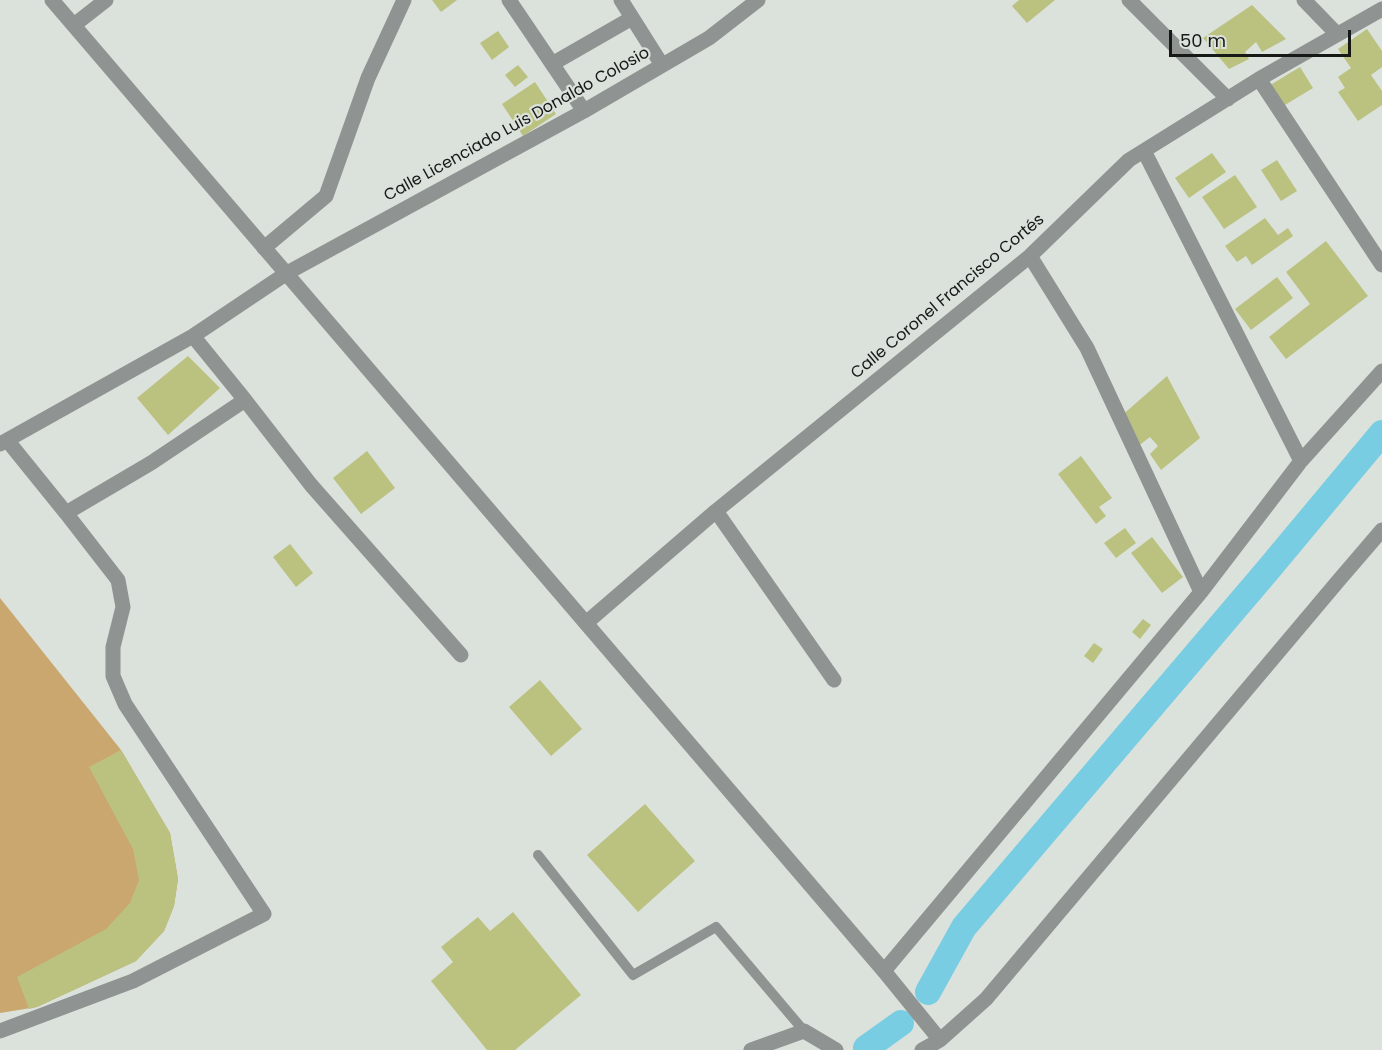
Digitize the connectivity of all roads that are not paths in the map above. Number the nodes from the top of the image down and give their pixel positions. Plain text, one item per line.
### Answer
1 (52, 0) edge
2 (106, 0) edge
3 (405, 0) edge
4 (509, 0) edge
5 (621, 0) edge
6 (758, 0) edge
7 (1129, 0) edge
8 (1304, 0) edge
9 (1382, 9) edge
10 (632, 18) junction
11 (74, 25) junction
12 (1337, 34) junction
13 (552, 64) junction
14 (662, 65) junction
15 (1259, 80) junction
16 (1228, 99) junction
17 (584, 111) junction
18 (1144, 151) junction
19 (264, 248) junction
20 (1030, 256) junction
21 (1382, 265) edge
22 (287, 273) junction
23 (193, 336) junction
24 (1382, 371) edge
25 (245, 400) junction
26 (3, 442) edge
27 (1301, 461) junction
28 (716, 511) junction
29 (66, 513) junction
30 (1382, 530) edge
31 (1201, 592) junction
32 (586, 622) junction
33 (461, 655) dead end
34 (834, 680) dead end
35 (538, 855) dead end
36 (884, 970) junction
37 (0, 1031) edge
38 (804, 1031) junction
39 (940, 1040) junction
40 (751, 1050) edge
41 (836, 1050) edge
42 (922, 1050) edge

1 - 11 street
2 - 11 street
3 - 19 street
4 - 13 street
5 - 10 street
6 - 14 street, Calle Licenciado Luis Donaldo Colosio
7 - 16 street
8 - 12 street
9 - 12 street, Calle Coronel Francisco Cortés
10 - 13 street
10 - 14 street
11 - 19 street
12 - 15 street, Calle Coronel Francisco Cortés
13 - 17 street
14 - 17 street, Calle Licenciado Luis Donaldo Colosio
15 - 16 street, Calle Coronel Francisco Cortés
15 - 21 street
16 - 18 street, Calle Coronel Francisco Cortés
17 - 22 street, Calle Licenciado Luis Donaldo Colosio
18 - 20 street, Calle Coronel Francisco Cortés
18 - 27 street
19 - 22 street
20 - 28 street, Calle Coronel Francisco Cortés
20 - 31 street
22 - 23 street, Calle Licenciado Luis Donaldo Colosio
22 - 32 street
23 - 25 street
23 - 26 street, Calle Licenciado Luis Donaldo Colosio
24 - 27 street
25 - 29 street
25 - 33 street
26 - 29 street
27 - 31 street
28 - 32 street, Calle Coronel Francisco Cortés
28 - 34 street
29 - 37 street
30 - 39 street
31 - 36 street
32 - 36 street
35 - 38 lane
36 - 39 street
38 - 40 street
38 - 41 street
39 - 42 street

